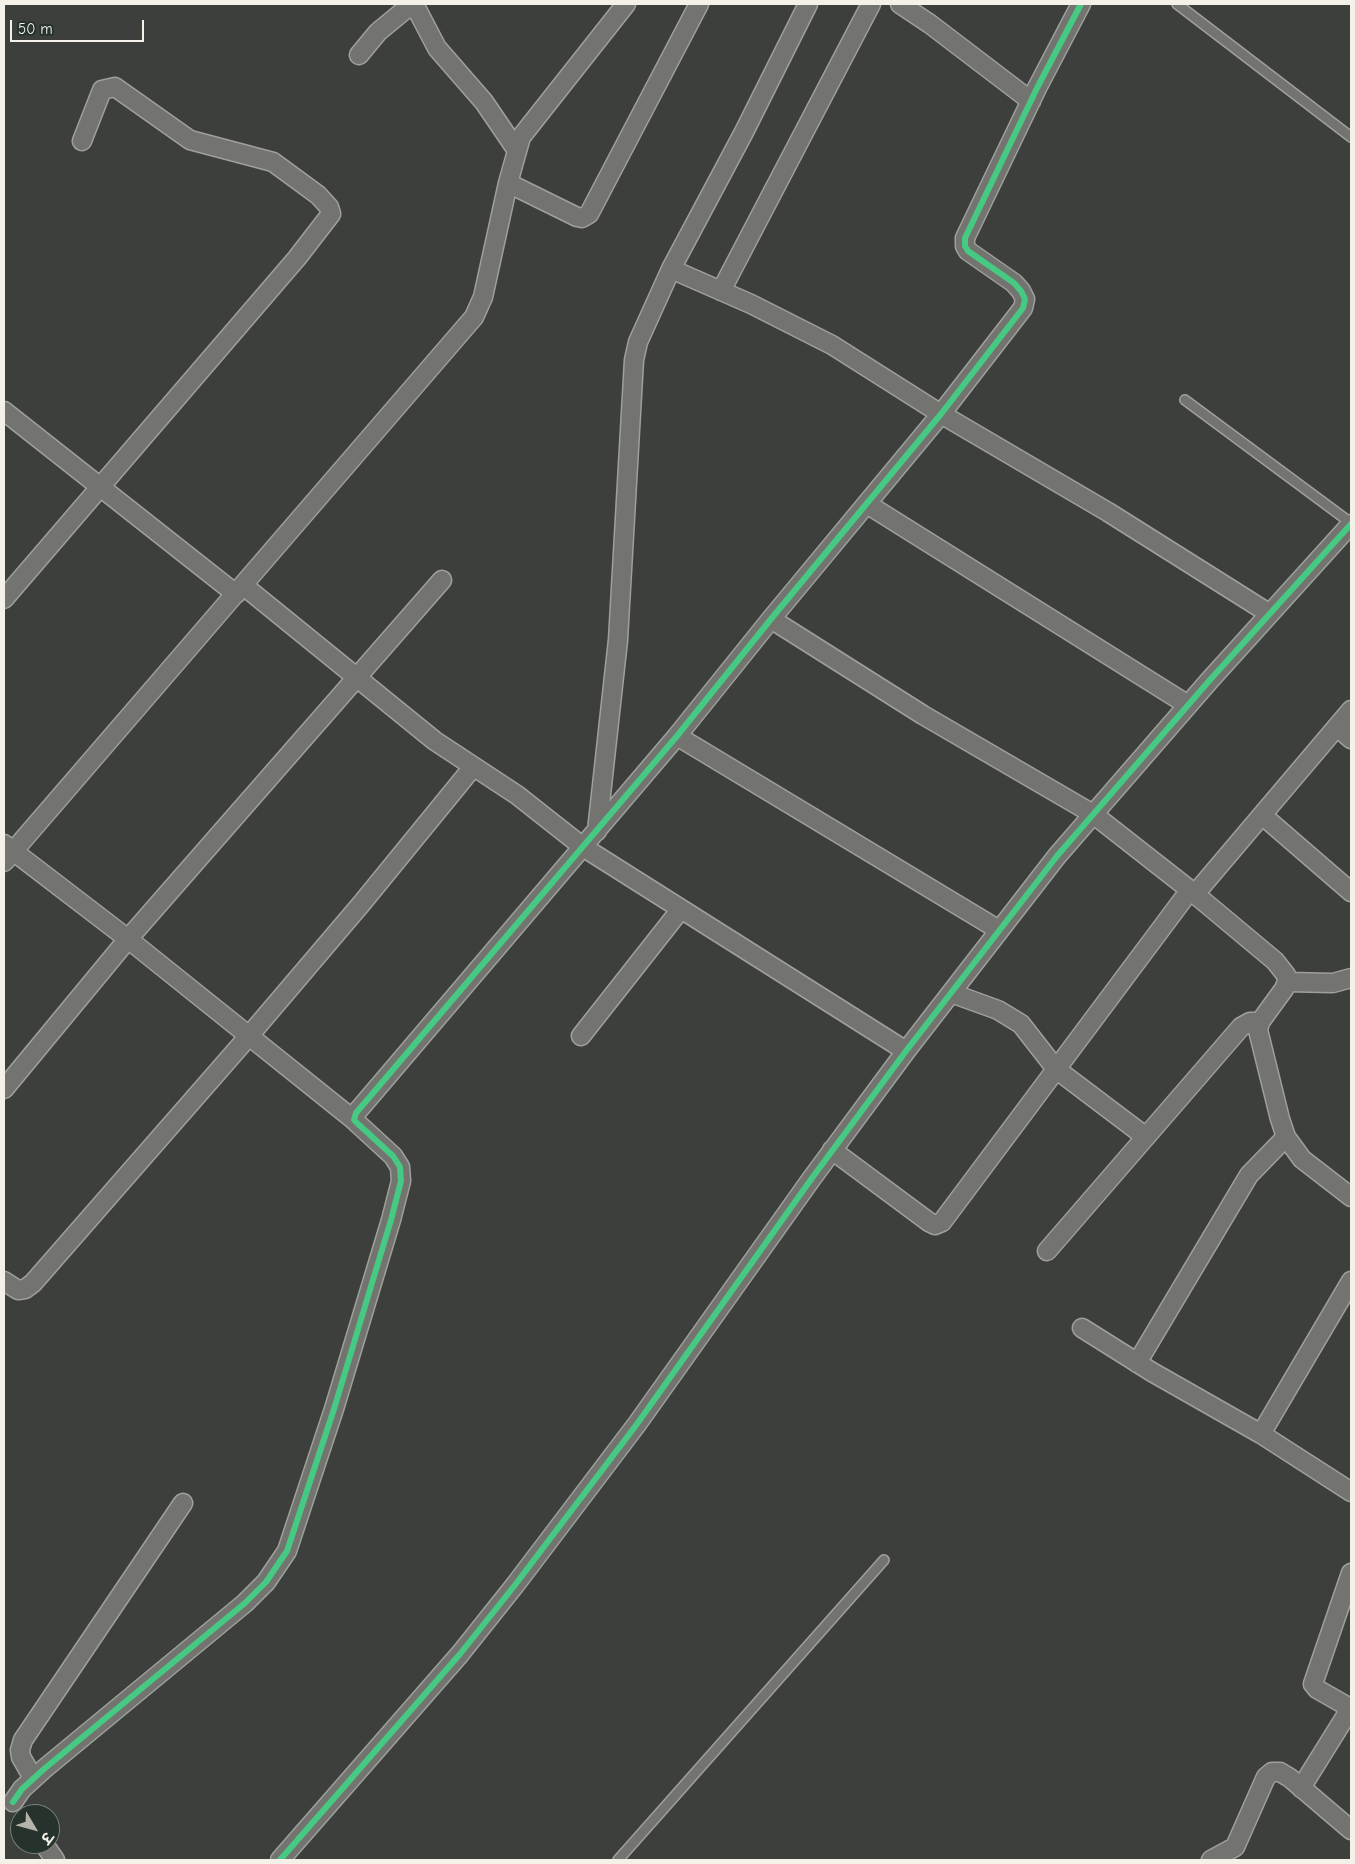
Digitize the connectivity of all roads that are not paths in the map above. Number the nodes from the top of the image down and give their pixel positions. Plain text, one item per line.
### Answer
1 (413, 4) edge
2 (626, 4) edge
3 (699, 4) edge
4 (808, 4) edge
5 (871, 4) edge
6 (900, 4) edge
7 (1081, 4) edge
8 (1177, 4) edge
9 (359, 55) dead end
10 (1031, 101) junction
11 (1351, 137) edge
12 (82, 140) dead end
13 (516, 149) junction
14 (508, 183) junction
15 (671, 269) junction
16 (721, 291) junction
17 (1185, 400) dead end
18 (4, 411) edge
19 (941, 414) junction
20 (101, 486) junction
21 (866, 504) junction
22 (1351, 524) edge
23 (442, 580) dead end
24 (240, 590) junction
25 (4, 599) edge
26 (1270, 614) junction
27 (770, 620) junction
28 (356, 677) junction
29 (1188, 705) junction
30 (1351, 710) edge
31 (1337, 727) junction
32 (677, 736) junction
33 (1351, 739) edge
34 (473, 767) junction
35 (1093, 814) junction
36 (1262, 815) junction
37 (597, 831) junction
38 (583, 847) junction
39 (7, 853) edge
40 (1193, 892) junction
41 (1351, 892) edge
42 (681, 909) junction
43 (999, 930) junction
44 (128, 939) junction
45 (1351, 978) edge
46 (1287, 982) junction
47 (951, 993) junction
48 (1260, 1022) junction
49 (581, 1036) dead end
50 (248, 1037) junction
51 (906, 1051) junction
52 (1056, 1069) junction
53 (4, 1089) edge
54 (354, 1120) junction
55 (1141, 1133) junction
56 (1286, 1137) junction
57 (832, 1150) junction
58 (1351, 1197) edge
59 (1048, 1251) dead end
60 (4, 1281) edge
61 (1351, 1281) edge
62 (1082, 1328) dead end
63 (1137, 1363) junction
64 (1261, 1434) junction
65 (1351, 1492) edge
66 (184, 1503) dead end
67 (884, 1560) dead end
68 (1351, 1573) edge
69 (33, 1778) junction
70 (1301, 1788) junction
71 (14, 1804) edge
72 (1351, 1830) edge
73 (280, 1860) edge
74 (618, 1860) edge
75 (1211, 1860) edge

1 - 9 street
1 - 13 street
2 - 13 street
3 - 14 street
4 - 15 street
5 - 16 street
6 - 10 street
7 - 10 street
8 - 11 lane
10 - 19 street
12 - 20 street
13 - 14 street
14 - 24 street
15 - 16 street
15 - 37 street
16 - 19 street
17 - 22 lane
18 - 20 street
19 - 21 street
19 - 26 street
20 - 24 street
20 - 25 street
21 - 27 street
21 - 29 street
22 - 26 street
23 - 28 street
24 - 28 street
24 - 39 street
26 - 29 street
27 - 32 street
27 - 35 street
28 - 34 street
28 - 44 street
29 - 35 street
30 - 31 street
31 - 33 street
31 - 36 street
32 - 37 street
32 - 43 street
34 - 38 street
34 - 50 street
35 - 40 street
35 - 43 street
36 - 40 street
36 - 41 street
37 - 38 street
38 - 42 street
38 - 54 street
39 - 44 street
40 - 46 street
40 - 52 street
42 - 49 street
42 - 51 street
43 - 47 street
44 - 50 street
44 - 53 street
45 - 46 street
46 - 48 street
47 - 51 street
47 - 52 street
48 - 55 street
48 - 56 street
50 - 54 street
50 - 60 street
51 - 57 street
52 - 55 street
52 - 57 street
54 - 69 street
55 - 59 street
56 - 58 street
56 - 63 street
57 - 73 street
61 - 64 street
62 - 63 street
63 - 64 street
64 - 65 street
66 - 69 street
67 - 74 lane
68 - 70 street
69 - 71 street
70 - 72 street
70 - 75 street

